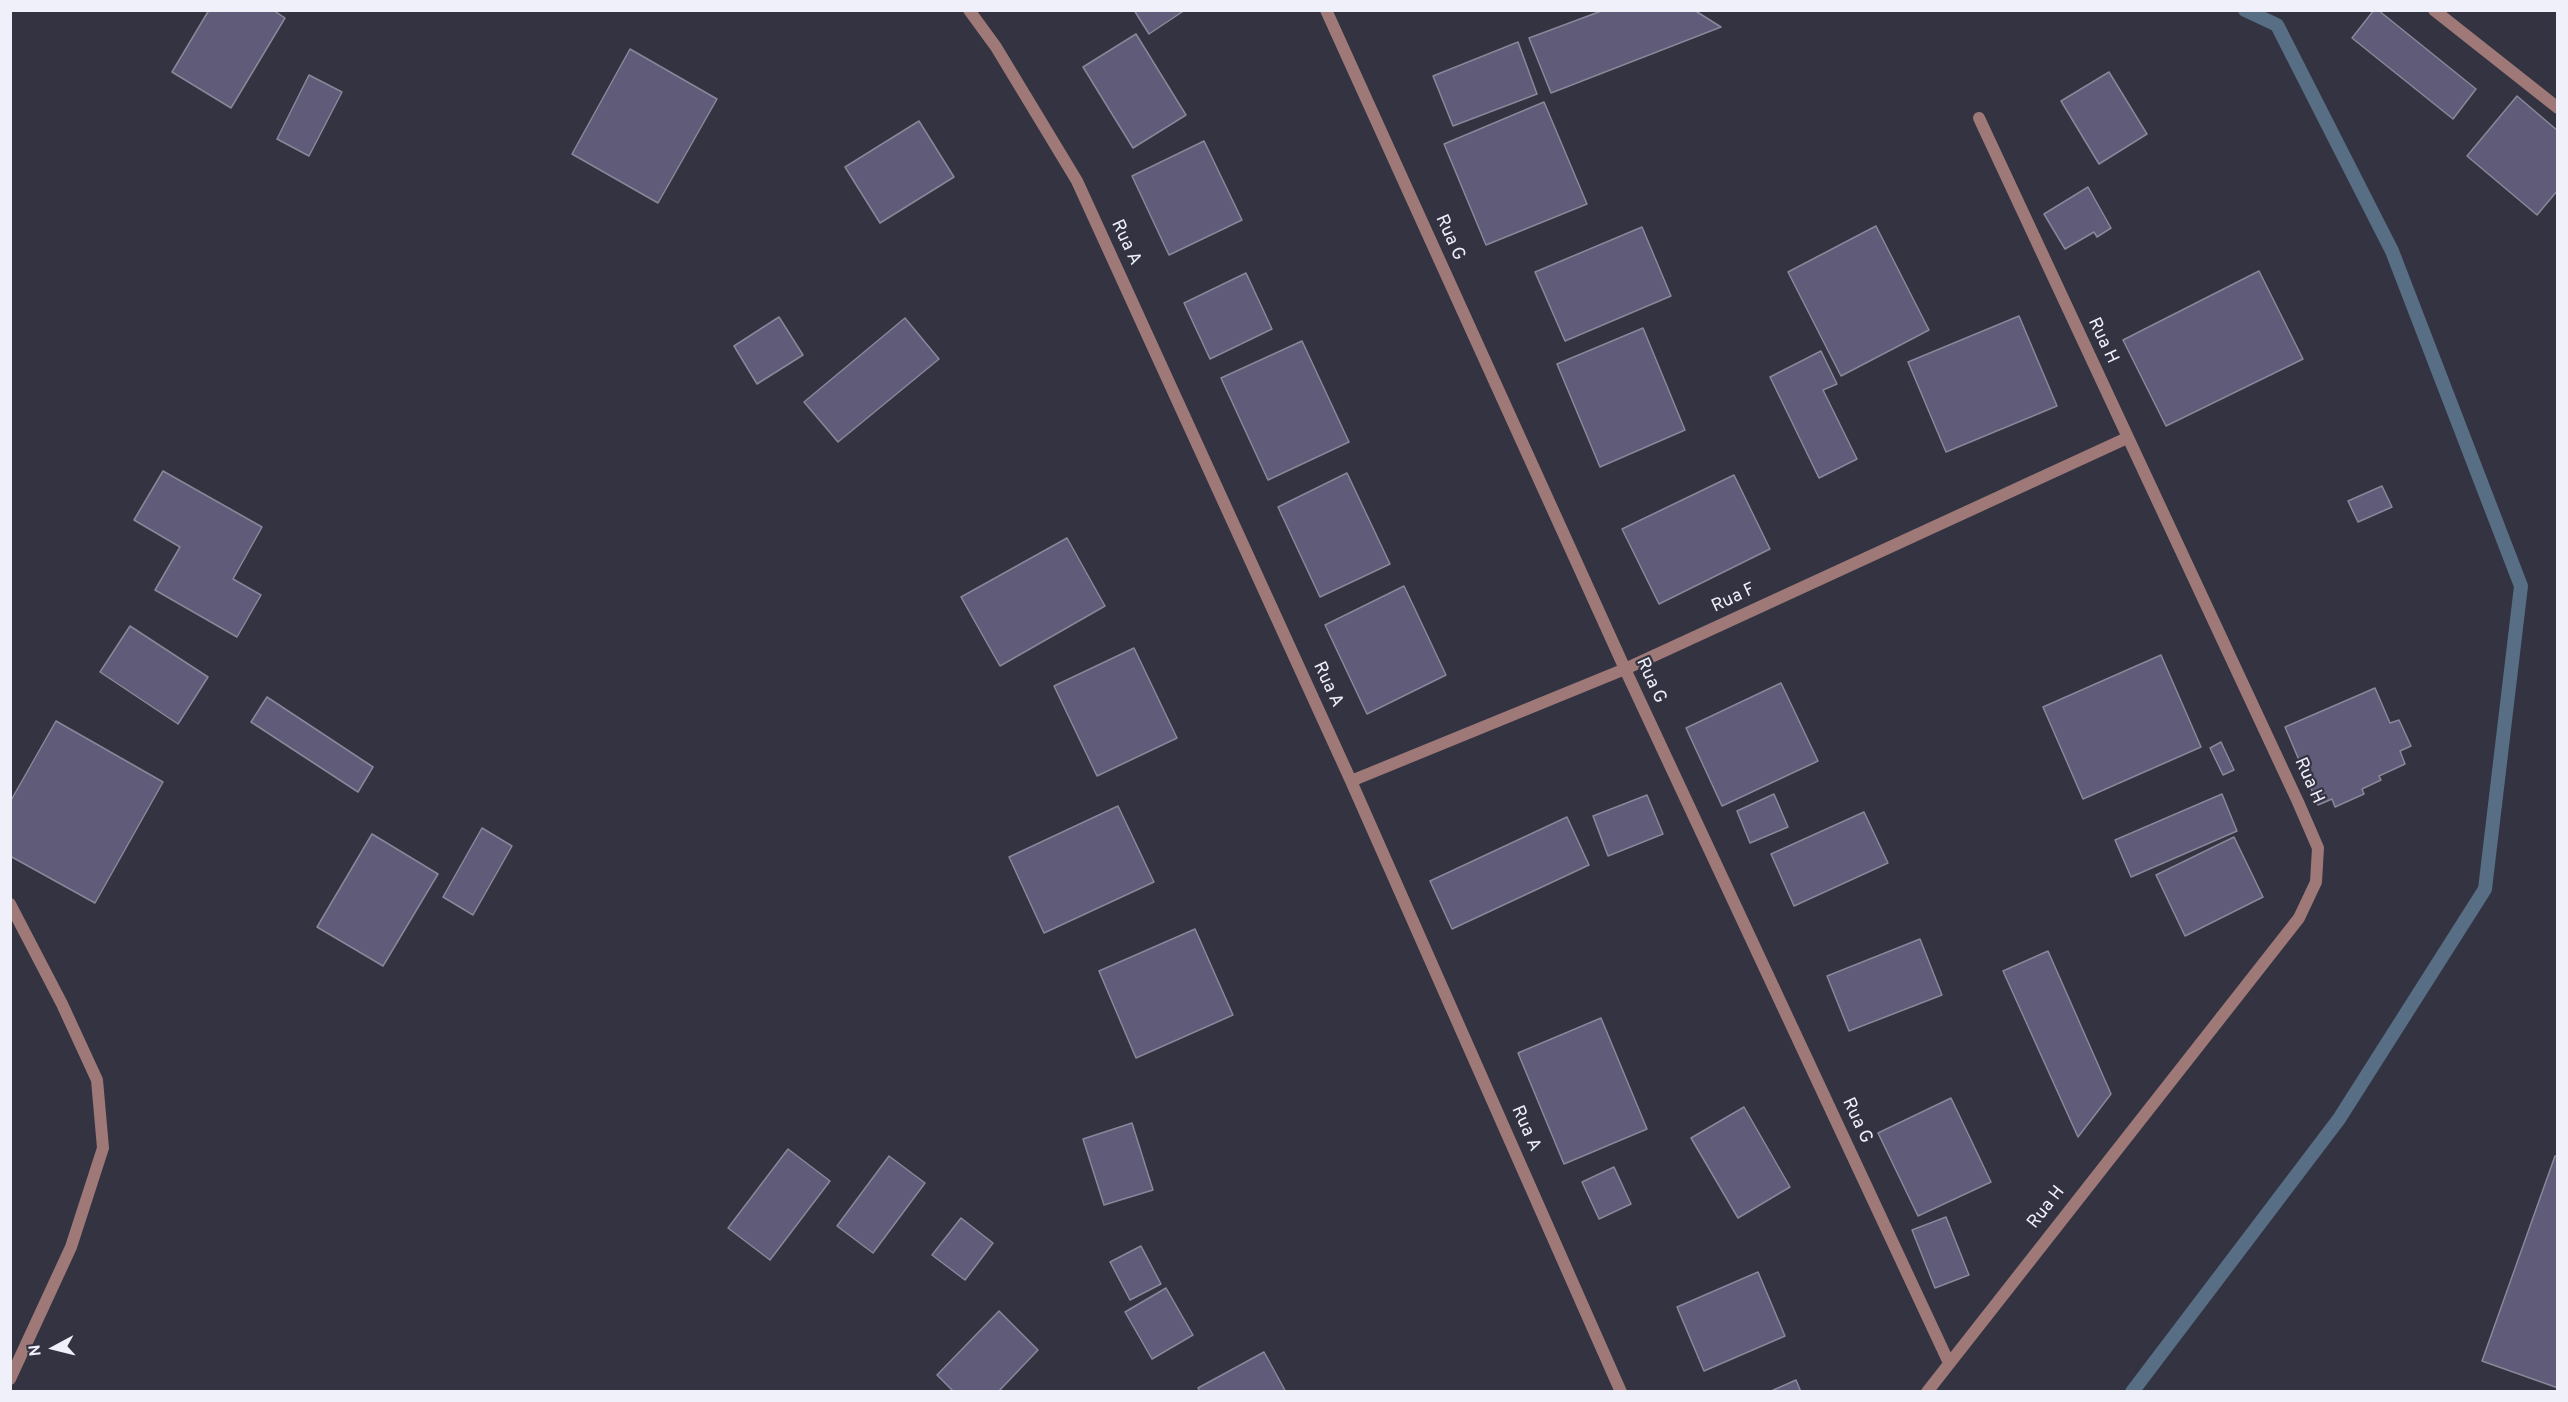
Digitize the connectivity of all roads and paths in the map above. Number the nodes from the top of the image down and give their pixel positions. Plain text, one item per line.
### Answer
1 (969, 10) edge
2 (1326, 10) edge
3 (2434, 10) edge
4 (2558, 108) edge
5 (1979, 118) dead end
6 (2127, 438) junction
7 (1624, 669) junction
8 (1351, 781) junction
9 (10, 904) edge
10 (1949, 1363) junction
11 (10, 1379) edge
12 (1621, 1392) edge
13 (1927, 1392) edge

1 - 8 street, Rua A
2 - 7 street, Rua G
3 - 4 street
5 - 6 street, Rua H
6 - 7 street, Rua F
6 - 10 street, Rua H
7 - 8 street, Rua F
7 - 10 street, Rua G
8 - 12 street, Rua A
9 - 11 street
10 - 13 street, Rua H

